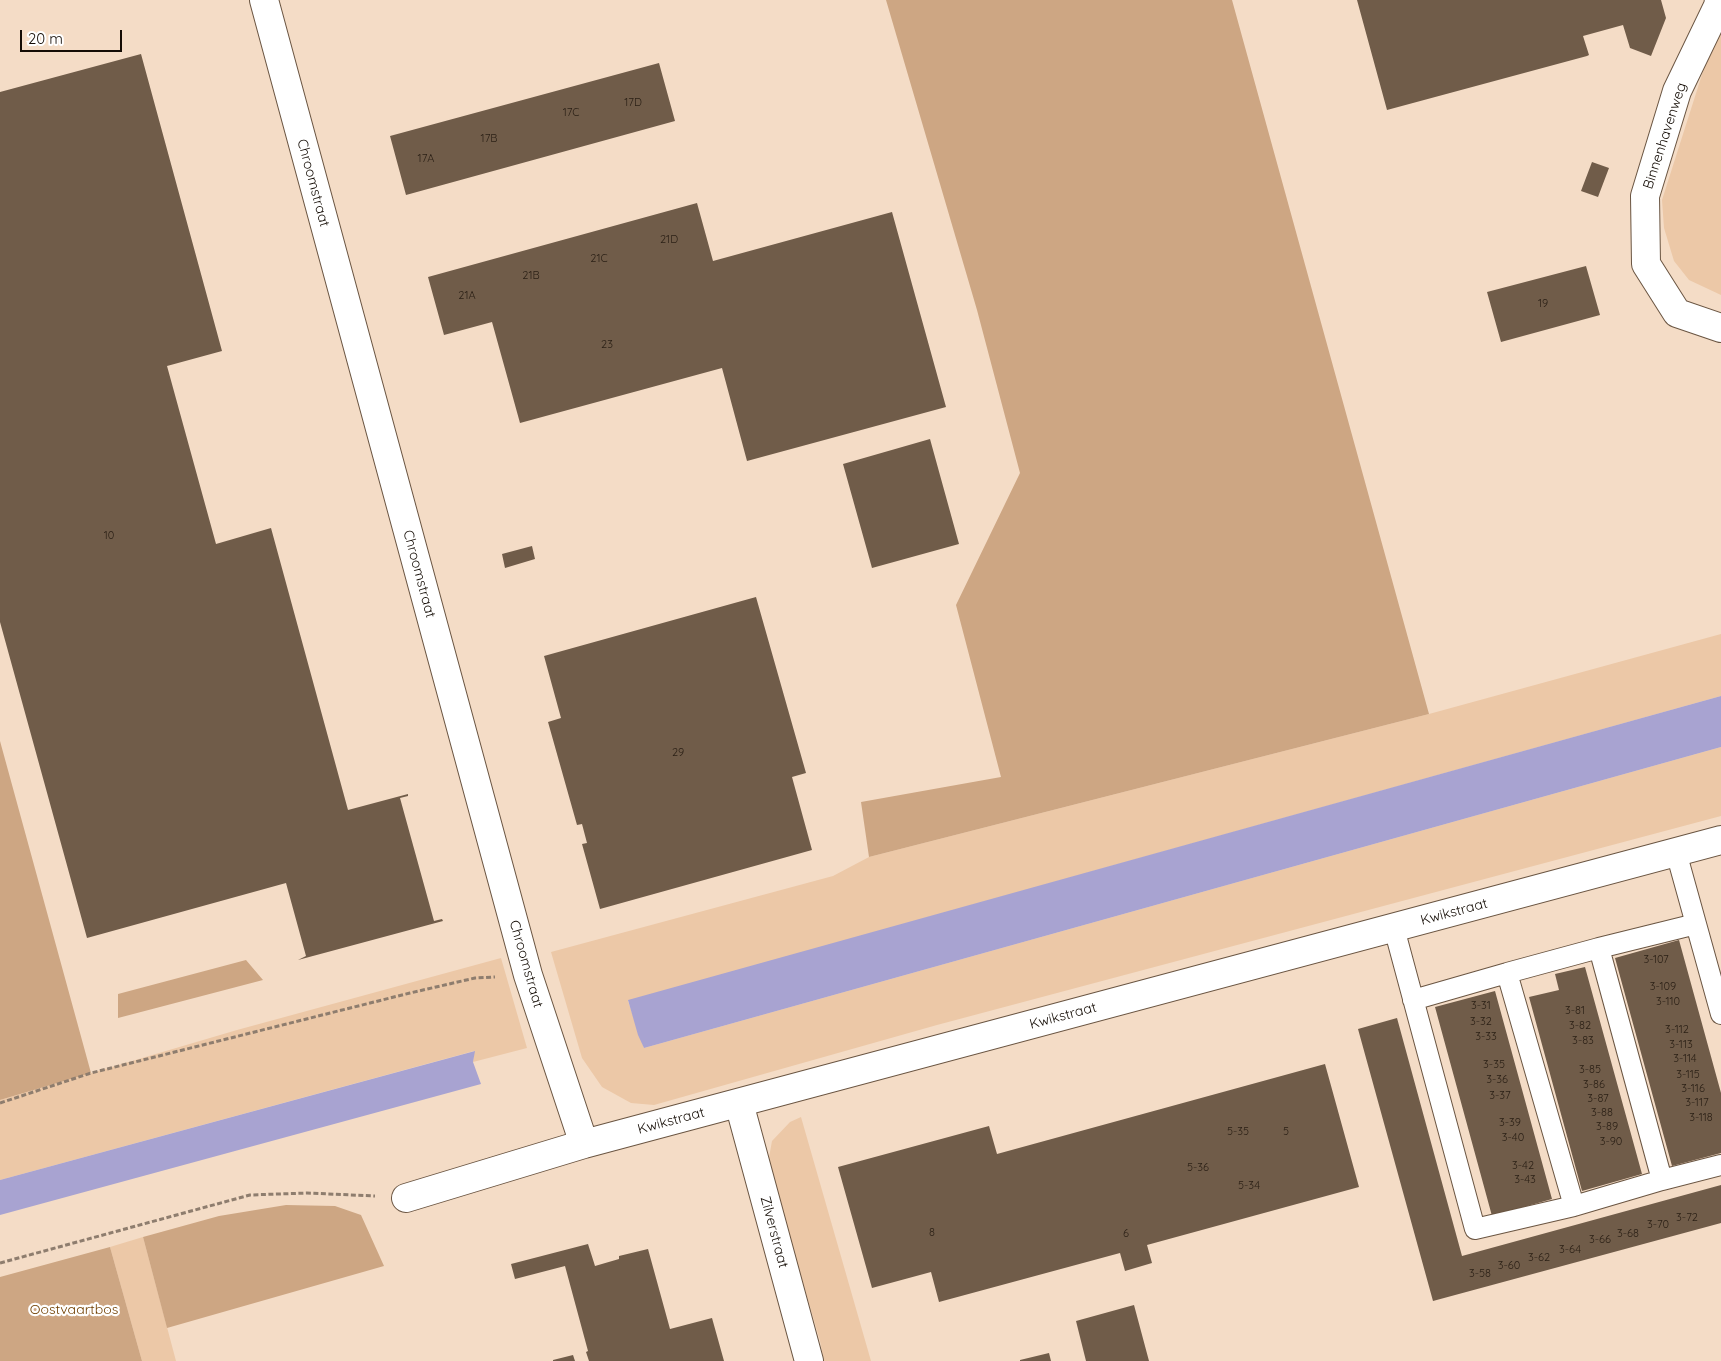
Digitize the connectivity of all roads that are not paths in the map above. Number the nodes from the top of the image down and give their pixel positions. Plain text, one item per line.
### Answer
1 (264, 0) edge
2 (1719, 0) edge
3 (1721, 328) edge
4 (1721, 840) edge
5 (1676, 852) junction
6 (1696, 924) junction
7 (1394, 928) junction
8 (1599, 948) junction
9 (1507, 973) junction
10 (1413, 1000) junction
11 (1721, 1014) edge
12 (739, 1103) junction
13 (584, 1144) junction
14 (1721, 1165) edge
15 (1662, 1180) junction
16 (406, 1198) road end
17 (1574, 1206) junction
18 (809, 1361) edge

1 - 13 street, Chroomstraat
2 - 3 street, Binnenhavenweg
4 - 5 street, Kwikstraat
5 - 6 lane
5 - 7 street, Kwikstraat
6 - 8 lane
6 - 11 lane
7 - 10 lane
7 - 12 street, Kwikstraat
8 - 9 lane
8 - 15 lane
9 - 10 lane
9 - 17 lane
10 - 17 lane
12 - 13 street, Kwikstraat
12 - 18 street, Zilverstraat
13 - 16 street, Kwikstraat
14 - 15 lane
15 - 17 lane

